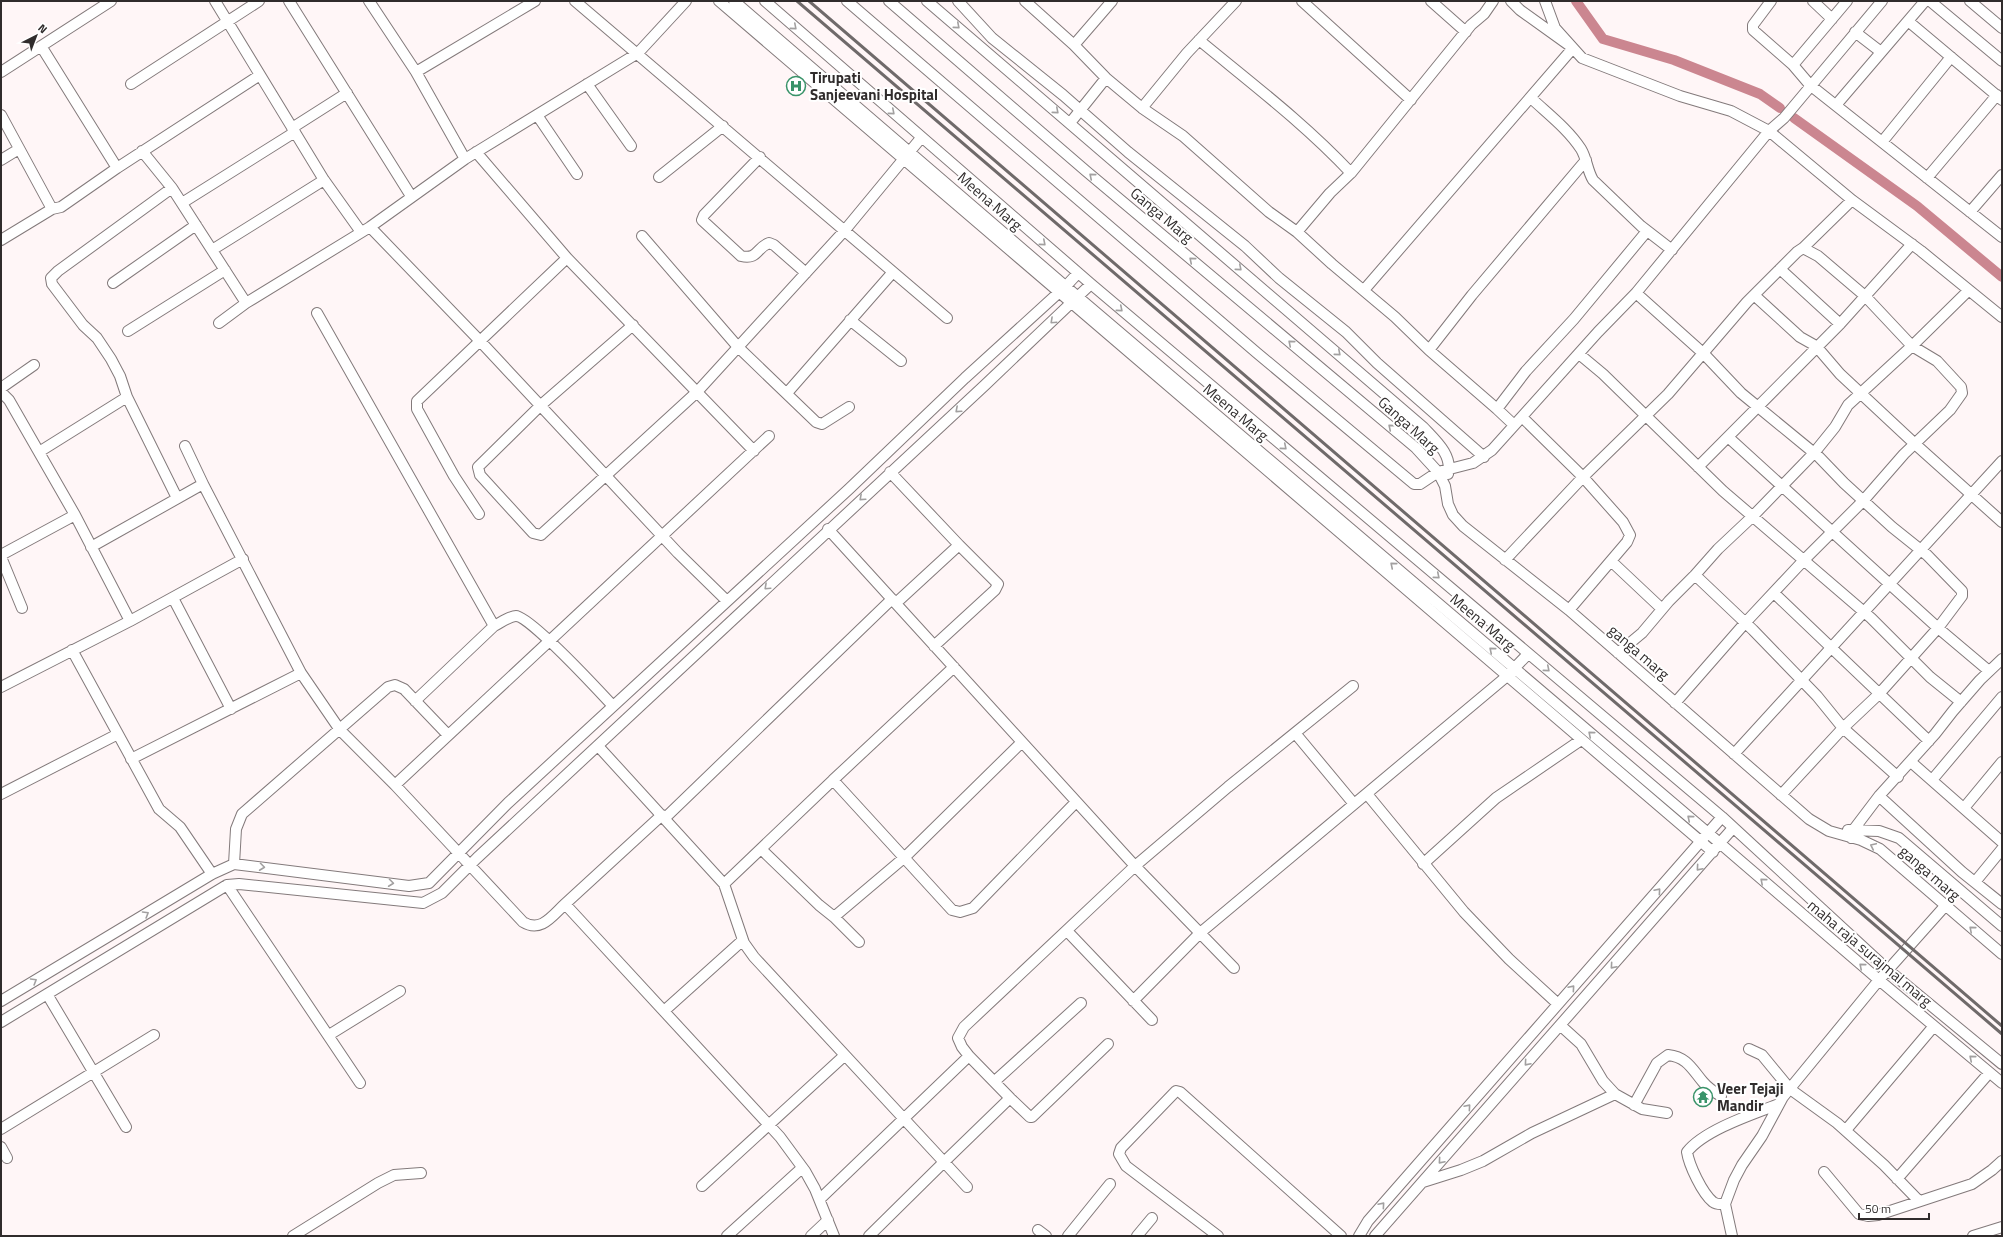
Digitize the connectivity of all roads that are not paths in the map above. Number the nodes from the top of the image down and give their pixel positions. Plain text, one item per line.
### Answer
1 (111, 1) edge
2 (215, 1) edge
3 (259, 1) edge
4 (289, 1) edge
5 (369, 1) edge
6 (535, 1) edge
7 (575, 1) edge
8 (686, 1) edge
9 (719, 1) edge
10 (734, 1) edge
11 (765, 1) edge
12 (847, 1) edge
13 (889, 1) edge
14 (927, 1) edge
15 (958, 1) edge
16 (1026, 1) edge
17 (1112, 1) edge
18 (1236, 1) edge
19 (1302, 1) edge
20 (1431, 1) edge
21 (1494, 1) edge
22 (1511, 1) edge
23 (1545, 1) edge
24 (1771, 1) edge
25 (1812, 1) edge
26 (1847, 1) edge
27 (1882, 1) edge
28 (1925, 1) edge
29 (1930, 1) edge
30 (1970, 1) edge
31 (1832, 19) junction
32 (1908, 20) junction
33 (227, 21) junction
34 (2001, 25) edge
35 (1466, 32) junction
36 (1855, 32) junction
37 (1199, 40) junction
38 (1074, 45) junction
39 (41, 46) junction
40 (1573, 48) junction
41 (1881, 52) junction
42 (638, 53) junction
43 (1951, 57) junction
44 (2002, 61) edge
45 (1793, 65) junction
46 (1, 72) edge
47 (416, 72) junction
48 (260, 75) junction
49 (1106, 78) junction
50 (131, 84) dead end
51 (588, 84) junction
52 (1810, 85) junction
53 (347, 93) junction
54 (1999, 97) edge
55 (1531, 98) junction
56 (1411, 100) junction
57 (1836, 105) junction
58 (1142, 108) junction
59 (1081, 110) junction
60 (1, 115) edge
61 (537, 115) junction
62 (1070, 123) junction
63 (723, 126) junction
64 (293, 130) junction
65 (1769, 130) junction
66 (921, 138) junction
67 (1882, 142) junction
68 (631, 146) dead end
69 (19, 149) junction
70 (909, 151) junction
71 (142, 152) junction
72 (476, 152) junction
73 (760, 157) junction
74 (465, 159) junction
75 (1, 160) edge
76 (902, 160) junction
77 (1586, 160) junction
78 (117, 168) junction
79 (1351, 173) junction
80 (577, 174) dead end
81 (2002, 175) edge
82 (659, 177) dead end
83 (1927, 178) junction
84 (324, 180) junction
85 (172, 188) junction
86 (412, 196) junction
87 (1852, 200) junction
88 (182, 204) junction
89 (52, 209) junction
90 (1970, 212) junction
91 (196, 224) junction
92 (370, 227) junction
93 (845, 230) junction
94 (1647, 231) junction
95 (361, 232) junction
96 (1297, 232) junction
97 (642, 236) dead end
98 (2002, 238) edge
99 (1, 240) edge
100 (1912, 244) junction
101 (1803, 248) junction
102 (212, 250) junction
103 (1672, 250) junction
104 (567, 258) junction
105 (225, 270) junction
106 (1780, 270) junction
107 (893, 272) junction
108 (806, 273) junction
109 (1078, 273) junction
110 (113, 283) dead end
111 (1091, 284) junction
112 (1062, 290) junction
113 (1364, 290) junction
114 (1969, 290) junction
115 (1636, 293) junction
116 (1754, 295) junction
117 (1866, 296) junction
118 (1075, 301) junction
119 (246, 303) junction
120 (318, 313) dead end
121 (2002, 317) edge
122 (947, 318) dead end
123 (850, 320) junction
124 (219, 323) dead end
125 (1840, 324) junction
126 (633, 325) junction
127 (128, 331) dead end
128 (480, 340) junction
129 (1816, 346) junction
130 (1912, 346) junction
131 (738, 347) junction
132 (1429, 350) junction
133 (1579, 354) junction
134 (1704, 354) junction
135 (901, 361) dead end
136 (34, 365) dead end
137 (1, 388) edge
138 (1, 392) edge
139 (696, 392) junction
140 (1861, 392) junction
141 (787, 393) junction
142 (126, 397) junction
143 (541, 405) junction
144 (849, 407) dead end
145 (1758, 407) junction
146 (1497, 409) junction
147 (1645, 415) junction
148 (1522, 417) junction
149 (1514, 426) junction
150 (769, 436) dead end
151 (1728, 437) junction
152 (1915, 444) junction
153 (184, 446) dead end
154 (754, 451) junction
155 (39, 452) junction
156 (1814, 452) junction
157 (1484, 457) junction
158 (2002, 461) edge
159 (1450, 468) junction
160 (1698, 468) junction
161 (890, 472) junction
162 (1438, 472) junction
163 (606, 475) junction
164 (1583, 477) junction
165 (203, 484) junction
166 (1782, 485) junction
167 (1445, 486) junction
168 (1972, 494) junction
169 (177, 498) junction
170 (1863, 501) junction
171 (479, 514) dead end
172 (75, 515) junction
173 (1752, 517) junction
174 (2002, 522) edge
175 (828, 529) junction
176 (1833, 532) junction
177 (663, 536) junction
178 (959, 545) junction
179 (91, 547) junction
180 (1921, 551) junction
181 (1, 556) edge
182 (243, 559) junction
183 (1505, 560) junction
184 (1804, 560) junction
185 (1611, 561) junction
186 (1695, 576) junction
187 (1889, 583) junction
188 (1774, 593) junction
189 (172, 598) junction
190 (727, 601) junction
191 (894, 601) junction
192 (22, 608) dead end
193 (1662, 609) junction
194 (1568, 610) junction
195 (1862, 611) junction
196 (130, 621) junction
197 (1745, 623) junction
198 (494, 626) junction
199 (1938, 628) junction
200 (550, 641) junction
201 (934, 646) junction
202 (1832, 648) junction
203 (72, 650) junction
204 (1618, 653) junction
205 (1528, 654) junction
206 (1912, 658) junction
207 (2002, 659) edge
208 (954, 667) junction
209 (1515, 669) junction
210 (1989, 671) junction
211 (301, 673) junction
212 (1506, 677) junction
213 (1800, 680) junction
214 (1353, 686) dead end
215 (1, 687) edge
216 (1879, 694) junction
217 (2002, 697) edge
218 (415, 701) junction
219 (1961, 702) junction
220 (1676, 703) junction
221 (613, 706) junction
222 (231, 709) junction
223 (1843, 728) junction
224 (340, 730) junction
225 (1295, 733) junction
226 (118, 734) junction
227 (448, 735) junction
228 (1581, 740) junction
229 (1929, 741) junction
230 (1022, 742) junction
231 (598, 746) junction
232 (1734, 754) junction
233 (131, 760) junction
234 (1911, 762) junction
235 (2002, 762) edge
236 (1898, 777) junction
237 (833, 780) junction
238 (1932, 780) junction
239 (394, 785) junction
240 (1, 794) edge
241 (1366, 794) junction
242 (1781, 795) junction
243 (1879, 796) junction
244 (1076, 802) junction
245 (1354, 804) junction
246 (1964, 808) junction
247 (663, 816) junction
248 (1722, 818) junction
249 (1733, 828) junction
250 (1708, 833) junction
251 (1853, 833) junction
252 (2000, 837) edge
253 (1701, 842) junction
254 (1720, 843) junction
255 (761, 849) junction
256 (2002, 849) edge
257 (1713, 852) junction
258 (458, 853) junction
259 (905, 856) junction
260 (234, 864) junction
261 (1423, 864) junction
262 (470, 865) junction
263 (1135, 866) junction
264 (212, 874) junction
265 (1975, 882) junction
266 (724, 884) junction
267 (227, 885) junction
268 (565, 904) junction
269 (2002, 904) edge
270 (1946, 906) junction
271 (834, 917) junction
272 (2002, 926) edge
273 (1068, 932) junction
274 (1200, 934) junction
275 (743, 940) junction
276 (859, 942) dead end
277 (2002, 954) edge
278 (1234, 968) dead end
279 (1888, 970) junction
280 (1879, 980) junction
281 (400, 991) dead end
282 (47, 994) junction
283 (1, 1001) edge
284 (1133, 1001) junction
285 (1081, 1002) dead end
286 (1558, 1004) junction
287 (664, 1011) junction
288 (1152, 1020) dead end
289 (1, 1022) edge
290 (1560, 1025) junction
291 (1934, 1026) junction
292 (154, 1035) dead end
293 (329, 1035) junction
294 (1108, 1044) dead end
295 (1749, 1049) dead end
296 (844, 1056) junction
297 (969, 1056) junction
298 (2002, 1064) edge
299 (93, 1072) junction
300 (1989, 1073) junction
301 (995, 1081) junction
302 (360, 1082) dead end
303 (2002, 1083) edge
304 (1790, 1089) junction
305 (1615, 1094) junction
306 (1721, 1096) dead end
307 (1010, 1098) junction
308 (1779, 1104) junction
309 (1634, 1105) junction
310 (1667, 1113) dead end
311 (902, 1118) junction
312 (770, 1125) junction
313 (126, 1127) dead end
314 (1, 1129) edge
315 (1846, 1130) junction
316 (1, 1147) edge
317 (7, 1158) dead end
318 (2002, 1161) edge
319 (944, 1162) junction
320 (802, 1168) junction
321 (1824, 1172) dead end
322 (421, 1173) dead end
323 (1897, 1178) junction
324 (1423, 1182) junction
325 (1110, 1184) dead end
326 (702, 1186) dead end
327 (967, 1187) dead end
328 (820, 1199) junction
329 (1919, 1201) junction
330 (1725, 1204) junction
331 (1152, 1218) dead end
332 (828, 1220) junction
333 (2002, 1227) edge
334 (293, 1236) edge
335 (727, 1236) edge
336 (812, 1236) edge
337 (834, 1236) edge
338 (869, 1236) edge
339 (1068, 1236) edge
340 (1137, 1236) edge
341 (1218, 1236) edge
342 (1341, 1236) edge
343 (1359, 1236) edge
344 (1375, 1236) edge
345 (1732, 1236) edge
346 (1973, 1236) edge

1 - 39 street
2 - 33 street
3 - 33 street
4 - 53 street
5 - 47 street
6 - 47 street
7 - 42 street
8 - 42 street
9 - 76 street
10 - 70 street, Meena Marg
11 -> 66 street, Meena Marg
12 - 162 street
162 -> 13 street, Ganga Marg
14 -> 62 street, Ganga Marg
15 - 59 street
16 - 38 street
17 - 38 street
18 - 37 street
19 - 56 street
20 - 35 street
21 - 35 street
22 - 40 street
23 - 40 street
24 - 45 street
25 - 31 street
26 - 31 street
27 - 36 street
28 - 32 street
29 - 44 street
30 - 34 street
31 - 45 street
32 - 41 street
32 - 43 street
33 - 48 street
33 - 50 street
35 - 56 street
36 - 41 street
36 - 52 street
37 - 58 street
37 - 79 street
38 - 49 street
39 - 46 street
39 - 78 street
40 - 55 street
40 - 65 street
41 - 57 street
42 - 51 street
42 - 63 street
43 - 54 street
43 - 67 street
45 - 52 street
47 - 74 street
48 - 64 street
48 - 71 street
49 - 58 street
49 - 59 street
51 - 61 street
51 - 68 street
52 - 57 street
52 - 65 street
53 - 64 street
53 - 86 street
54 - 83 street
55 - 77 street
55 - 113 street
56 - 79 street
57 - 67 street
58 - 96 street
59 - 62 street
59 - 157 street
60 - 69 street
61 - 72 street
61 - 80 street
62 -> 159 street, Ganga Marg
63 - 73 street
63 - 82 street
64 - 84 street
64 - 88 street
65 - 87 street
65 - 103 street
66 - 70 street
66 -> 109 street, Meena Marg
67 - 83 street
69 - 75 street
69 - 89 street
70 - 76 street
70 - 112 street, Meena Marg
71 - 78 street
71 - 85 street
72 - 74 street
72 - 104 street
73 - 93 street
73 - 108 street
74 - 86 street
76 - 93 street
76 - 112 street
77 - 94 street
77 - 132 street
78 - 89 street
79 - 96 street
81 - 90 street
83 - 90 street
84 - 95 street
84 - 102 street
85 - 88 street
85 - 142 street
86 - 92 street
87 - 100 street
87 - 101 street
88 - 91 street
89 - 99 street
90 - 98 street
91 - 102 street
91 - 110 street
92 - 95 street
92 - 128 street
93 - 107 street
93 - 108 street
94 - 103 street
94 - 146 street
95 - 119 street
96 - 113 street
97 - 131 street
100 - 114 street
100 - 117 street
101 - 106 street
101 - 117 street
102 - 105 street
103 - 115 street
104 - 126 street
104 - 128 street
105 - 119 street
105 - 127 street
106 - 116 street
106 - 125 street
107 - 122 street
107 - 123 street
108 - 131 street
109 - 111 street, Meena Marg
109 - 112 street
111 - 118 street
111 -> 205 street, Meena Marg
112 - 118 street
112 - 190 street
113 - 132 street
114 - 121 street
114 - 130 street
115 - 133 street
115 - 134 street
116 - 129 street
116 - 134 street
117 - 125 street
117 - 130 street
118 -> 161 street
209 -> 118 street, Meena Marg
118 - 212 street
119 - 124 street
120 - 198 street
123 - 135 street
123 - 141 street
125 - 129 street
126 - 139 street
126 - 143 street
128 - 143 street
128 - 171 street
129 - 140 street
129 - 145 street
130 - 140 street
130 - 152 street
131 - 139 street
131 - 141 street
132 - 146 street
133 - 147 street
133 - 148 street
134 - 145 street
134 - 147 street
136 - 137 street
138 - 155 street
139 - 154 street
139 - 163 street
140 - 152 street
140 - 156 street
141 - 144 street
142 - 155 street
142 - 169 street
143 - 163 street
143 - 163 street
145 - 151 street
145 - 156 street
146 - 149 street
147 - 160 street
147 - 164 street
148 - 149 street
148 - 164 street
149 - 157 street
150 - 154 street
151 - 160 street
151 - 166 street
152 - 168 street
152 - 170 street
153 - 165 street
154 - 177 street
155 - 172 street
156 - 166 street
156 - 170 street
157 - 159 street
158 - 168 street
159 - 162 street
159 - 167 street, Ganga Marg
160 - 173 street
161 -> 175 street
161 - 178 street
162 - 167 street, Ganga Marg
163 - 177 street
164 - 183 street
164 - 185 street
165 - 169 street
165 - 182 street
166 - 173 street
166 - 176 street
167 - 183 street, ganga marg
168 - 174 street
168 - 180 street
169 - 179 street
170 - 176 street
170 - 180 street
172 - 179 street
172 - 181 street
173 - 184 street
173 - 186 street
175 - 191 street
175 -> 231 street
176 - 184 street
176 - 187 street
177 - 190 street
177 - 200 street
178 - 191 street
178 - 201 street
179 - 196 street
180 - 187 street
180 - 199 street
181 - 192 street
182 - 189 street
182 - 211 street
183 - 194 street, ganga marg
184 - 188 street
184 - 195 street
185 - 193 street
185 - 194 street
186 - 193 street
186 - 197 street
187 - 195 street
187 - 199 street
188 - 197 street
188 - 202 street
189 - 196 street
189 - 222 street
190 - 221 street
191 - 201 street
191 - 247 street
193 - 204 street
194 - 204 street, ganga marg
195 - 202 street
195 - 206 street
196 - 203 street
197 - 213 street
197 - 220 street
198 - 200 street
198 - 218 street
199 - 206 street
199 - 210 street
200 - 221 street
200 - 227 street
201 - 208 street
202 - 213 street
202 - 216 street
203 - 215 street
203 - 226 street
204 - 220 street, ganga marg
205 - 209 street
205 -> 248 street, maha raja surajmal marg
206 - 216 street
206 - 219 street
207 - 210 street
208 - 230 street
208 - 237 street
209 - 212 street
250 -> 209 street, Meena Marg
210 - 219 street
211 - 222 street
211 - 224 street
212 - 228 street
212 - 241 street
213 - 223 street
213 - 232 street
214 - 225 street
216 - 223 street
216 - 229 street
217 - 238 street
218 - 224 street
218 - 227 street
219 - 229 street
220 - 232 street, ganga marg
221 - 258 street
222 - 233 street
223 - 236 street
223 - 242 street
224 - 239 street
224 - 260 street
225 - 245 street
225 - 263 street
226 - 233 street
226 - 240 street
227 - 239 street
228 - 253 street
228 - 261 street
229 - 234 street
230 - 244 street
230 - 259 street
231 - 247 street
231 - 262 street
232 - 242 street, ganga marg
233 - 264 street
234 - 236 street
234 - 238 street
235 - 246 street
236 - 243 street
237 - 255 street
237 - 259 street
238 - 246 street
239 - 258 street
241 - 245 street
241 - 261 street
242 - 251 street, ganga marg
243 - 251 street
243 - 265 street
244 - 259 street
244 - 263 street
245 - 274 street
246 - 252 street
247 - 266 street
247 - 268 street
248 - 249 street, maha raja surajmal marg
248 - 250 street
249 - 254 street
249 - 279 street, maha raja surajmal marg
250 - 253 street
250 - 254 street, Meena Marg
270 -> 251 street, ganga marg
251 - 272 street, ganga marg
253 - 257 street
286 -> 253 street
254 - 257 street
280 -> 254 street, maha raja surajmal marg
255 - 266 street
255 - 271 street
256 - 265 street
257 -> 290 street
260 -> 258 street
258 - 262 street
259 - 271 street
260 - 264 street
261 - 286 street
262 - 267 street
262 - 268 street
263 - 273 street
263 - 274 street
283 -> 264 street
265 - 269 street
266 - 275 street
267 - 282 street
267 - 293 street
268 - 287 street
277 -> 270 street, ganga marg
270 - 279 street
271 - 276 street
273 - 284 street
273 - 297 street
274 - 278 street
274 - 284 street
275 - 287 street
275 - 296 street
279 - 280 street
279 - 298 street, maha raja surajmal marg
280 - 291 street, maha raja surajmal marg
280 - 304 street
281 - 293 street
282 - 289 street
282 - 299 street
284 - 288 street
285 - 301 street
343 -> 286 street
287 - 312 street
290 - 305 street
290 -> 324 street
300 -> 291 street, maha raja surajmal marg
291 - 315 street
292 - 299 street
293 - 302 street
294 - 307 street
295 - 304 street
296 - 311 street
296 - 312 street
297 - 301 street
297 - 311 street
299 - 313 street
299 - 314 street
300 - 303 street, maha raja surajmal marg
300 - 323 street
301 - 307 street
304 - 308 street
304 - 315 street
305 - 309 street
305 - 324 street
306 - 309 street
307 - 319 street
308 - 330 street
308 - 330 street
309 - 310 street
311 - 319 street
311 - 328 street
312 - 320 street
312 - 326 street
315 - 323 street
316 - 317 street
318 - 329 street
319 - 327 street
319 - 338 street
320 - 328 street
320 - 335 street
321 - 329 street
322 - 334 street
323 - 329 street
324 - 344 street
325 - 339 street
328 - 332 street
330 - 345 street
331 - 340 street
332 - 336 street
332 - 337 street
333 - 346 street
341 - 342 street

